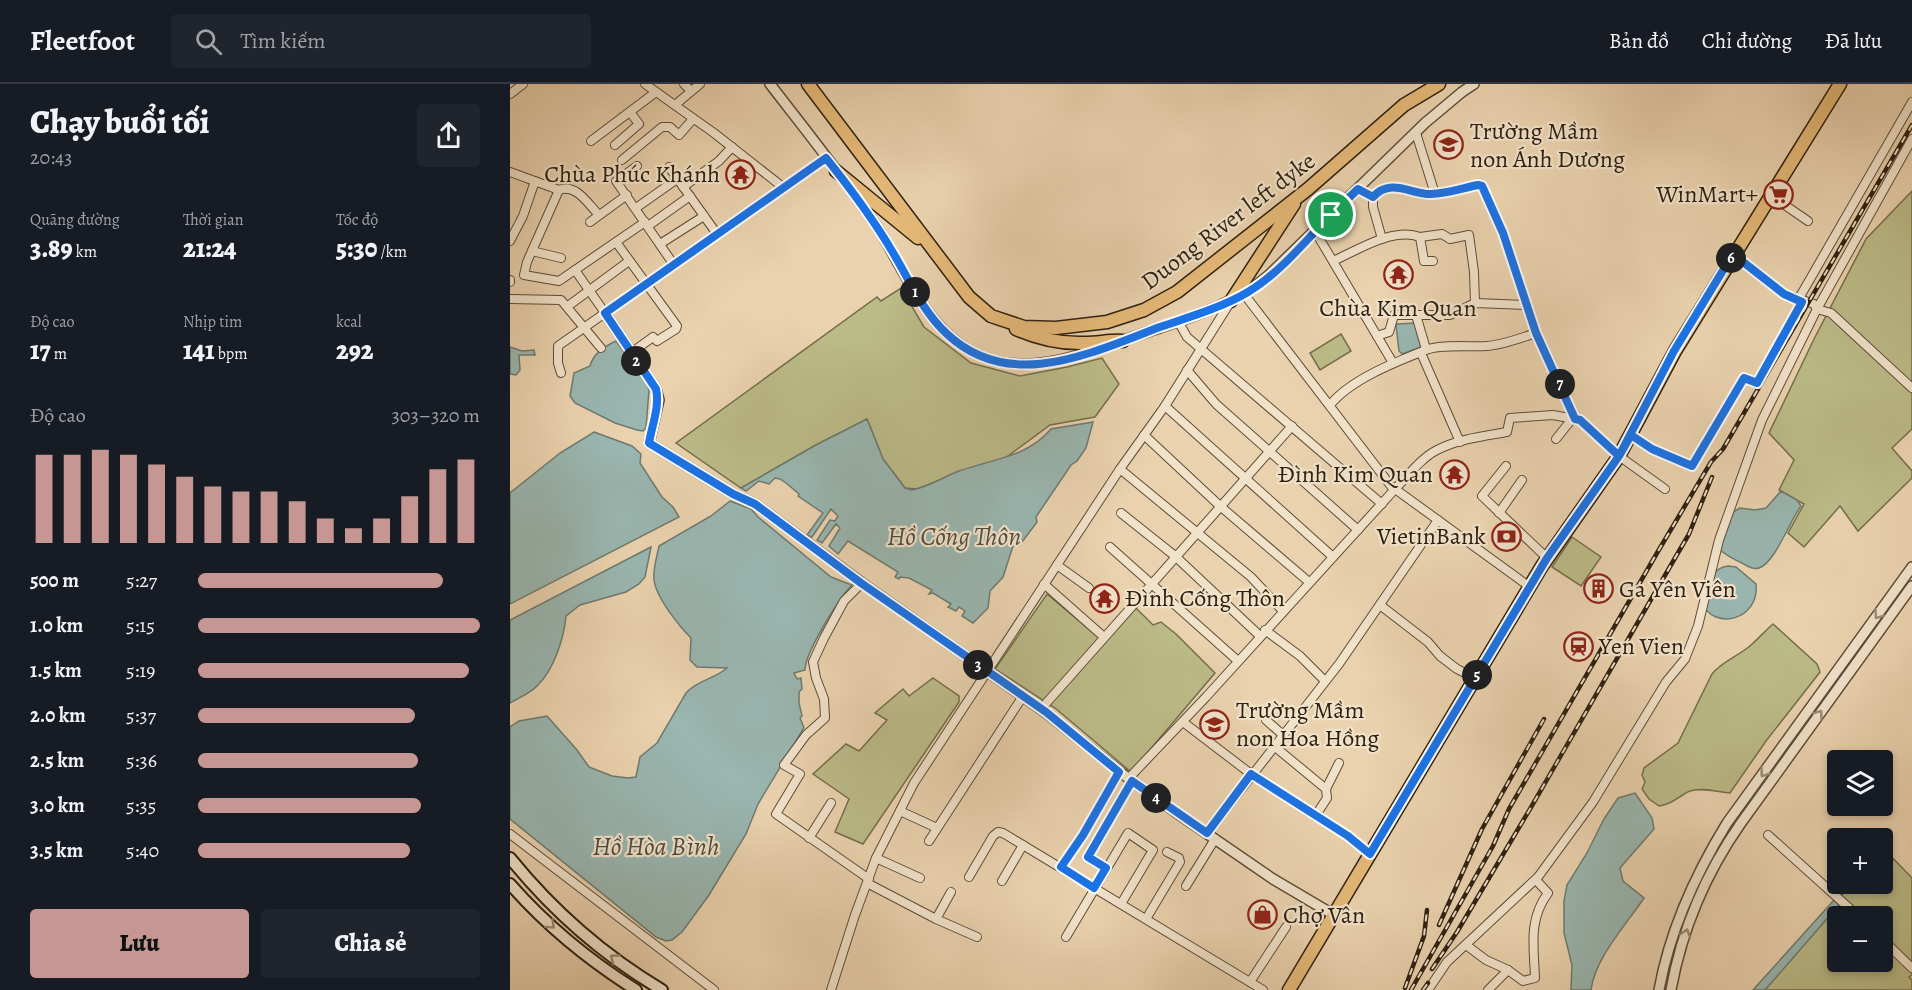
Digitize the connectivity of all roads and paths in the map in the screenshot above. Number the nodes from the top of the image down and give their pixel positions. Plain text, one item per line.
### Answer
1 (523, 84) edge
2 (645, 84) edge
3 (684, 84) edge
4 (700, 84) edge
5 (770, 84) edge
6 (808, 84) edge
7 (1439, 84) edge
8 (1474, 84) edge
9 (1840, 84) edge
10 (691, 91) junction
11 (656, 92) junction
12 (510, 94) edge
13 (1912, 102) edge
14 (675, 105) junction
15 (630, 112) junction
16 (693, 118) junction
17 (1416, 133) junction
18 (1912, 139) edge
19 (591, 141) dead end
20 (615, 145) dead end
21 (732, 147) junction
22 (826, 158) junction
23 (622, 160) dead end
24 (637, 166) dead end
25 (669, 167) dead end
26 (836, 171) junction
27 (511, 176) edge
28 (677, 179) junction
29 (535, 181) junction
30 (683, 188) junction
31 (784, 188) junction
32 (1358, 189) junction
33 (559, 190) junction
34 (1435, 194) junction
35 (627, 195) junction
36 (1300, 195) junction
37 (1770, 195) junction
38 (690, 196) junction
39 (1373, 197) junction
40 (636, 208) junction
41 (599, 215) junction
42 (704, 216) junction
43 (1808, 221) dead end
44 (590, 222) dead end
45 (646, 224) junction
46 (1316, 231) junction
47 (717, 234) junction
48 (1420, 237) junction
49 (1382, 239) junction
50 (510, 241) edge
51 (616, 242) junction
52 (660, 244) junction
53 (532, 251) junction
54 (935, 253) junction
55 (1733, 254) junction
56 (561, 258) dead end
57 (629, 261) junction
58 (1333, 261) junction
59 (1433, 261) dead end
60 (674, 264) junction
61 (575, 270) junction
62 (646, 283) junction
63 (588, 290) junction
64 (1244, 294) junction
65 (510, 299) edge
66 (1231, 301) junction
67 (1800, 301) junction
68 (1475, 303) junction
69 (1527, 305) junction
70 (568, 306) junction
71 (1817, 309) junction
72 (605, 313) junction
73 (1416, 315) junction
74 (991, 316) junction
75 (1178, 321) junction
76 (584, 328) junction
77 (1536, 333) junction
78 (1377, 336) junction
79 (1123, 341) junction
80 (601, 348) dead end
81 (1202, 348) junction
82 (1424, 351) junction
83 (631, 353) junction
84 (1393, 363) junction
85 (1187, 370) junction
86 (561, 373) dead end
87 (1912, 388) edge
88 (1330, 405) junction
89 (1165, 406) junction
90 (1574, 419) junction
91 (1292, 426) junction
92 (1144, 435) junction
93 (1631, 435) junction
94 (1556, 439) dead end
95 (1460, 442) junction
96 (1268, 451) junction
97 (1619, 456) junction
98 (1506, 466) dead end
99 (1120, 469) junction
100 (1246, 478) junction
101 (1522, 480) dead end
102 (1395, 489) junction
103 (1665, 489) dead end
104 (1382, 504) junction
105 (1220, 506) junction
106 (1121, 513) dead end
107 (1499, 513) junction
108 (1438, 520) junction
109 (1358, 530) junction
110 (1197, 532) junction
111 (1110, 547) dead end
112 (1175, 556) junction
113 (1333, 556) junction
114 (1547, 558) junction
115 (1057, 564) junction
116 (1912, 567) edge
117 (1309, 582) junction
118 (861, 583) junction
119 (1044, 584) junction
120 (1151, 584) junction
121 (1912, 586) edge
122 (1530, 587) junction
123 (1089, 588) dead end
124 (1380, 605) junction
125 (1283, 611) junction
126 (1263, 633) junction
127 (1104, 637) junction
128 (1238, 661) junction
129 (987, 671) junction
130 (1475, 678) junction
131 (1325, 681) junction
132 (1023, 696) junction
133 (1041, 709) junction
134 (1266, 720) dead end
135 (1183, 722) junction
136 (1283, 735) junction
137 (1274, 746) junction
138 (1339, 763) dead end
139 (1119, 772) junction
140 (1251, 774) junction
141 (1130, 780) junction
142 (1326, 789) junction
143 (831, 803) dead end
144 (900, 811) junction
145 (1316, 815) junction
146 (937, 828) junction
147 (1207, 833) junction
148 (510, 834) edge
149 (1768, 835) dead end
150 (809, 838) junction
151 (1215, 839) junction
152 (929, 841) dead end
153 (1023, 845) junction
154 (1167, 852) dead end
155 (1370, 854) junction
156 (510, 858) edge
157 (876, 858) junction
158 (1061, 867) junction
159 (1106, 868) junction
160 (969, 877) dead end
161 (921, 878) dead end
162 (1536, 880) junction
163 (868, 881) junction
164 (1002, 881) dead end
165 (510, 884) edge
166 (1186, 886) dead end
167 (1094, 888) junction
168 (951, 892) dead end
169 (1121, 904) junction
170 (1846, 906) edge
171 (1334, 915) junction
172 (936, 919) junction
173 (1146, 919) junction
174 (1286, 927) dead end
175 (977, 937) dead end
176 (1066, 937) dead end
177 (1466, 945) junction
178 (1669, 949) junction
179 (1893, 950) edge
180 (1680, 952) junction
181 (1912, 968) edge
182 (1508, 970) junction
183 (1250, 982) junction
184 (636, 990) edge
185 (662, 990) edge
186 (714, 990) edge
187 (831, 990) edge
188 (1263, 990) edge
189 (1289, 990) edge
190 (1428, 990) edge
191 (1488, 990) edge
192 (1659, 990) edge
193 (1671, 990) edge

1 - 12 street
2 - 11 street
3 - 10 street
4 - 10 street
5 - 22 street
6 - 54 main road, Duong River left dyke
7 - 36 main road, Duong River left dyke
8 - 17 street
9 - 37 main road
10 - 14 street
11 - 14 street
11 - 15 street
13 - 67 street
14 - 16 street
15 - 19 street
15 - 20 street
16 - 21 street
16 - 23 street
17 - 32 street
17 - 34 street
18 - 71 street
21 - 30 street
21 - 31 street
22 - 26 street
22 - 31 street
24 - 35 street
25 - 28 street
26 - 54 main road
26 - 79 street
27 - 29 street
28 - 30 street
28 - 40 street
29 - 33 street
29 - 50 street
30 - 38 street
31 - 47 street
32 - 39 street
32 - 46 street
33 - 41 street
33 - 53 street
34 - 39 street
34 - 69 street
35 - 40 street
35 - 41 street
36 - 66 main road
36 - 74 main road, Duong River left dyke
37 - 43 street
37 - 55 main road
38 - 42 street
38 - 45 street
39 - 49 street
40 - 45 street
41 - 44 street
42 - 47 street
42 - 52 street
45 - 51 street
45 - 52 street
46 - 58 street
46 - 64 street
47 - 60 street
48 - 49 street
48 - 59 street
48 - 68 street
49 - 58 street
51 - 57 street
51 - 61 street
52 - 60 street
53 - 56 street
53 - 61 street
54 - 74 main road, Duong River left dyke
55 - 67 street
55 - 93 main road
57 - 62 street
57 - 63 street
58 - 78 street
60 - 62 street
61 - 63 street
62 - 72 street
62 - 83 street
63 - 70 street
63 - 72 street
64 - 66 street
64 - 88 street
65 - 70 street
66 - 75 street
66 - 81 street
67 - 71 street
67 - 93 street
68 - 69 street
68 - 73 street
69 - 77 street
70 - 76 street
71 - 87 street
71 - 162 street
72 - 76 street
72 - 83 street
73 - 78 street
73 - 82 street
74 - 79 main road
75 - 79 street
75 - 81 street
76 - 80 street
76 - 86 street
77 - 82 street
77 - 90 street
78 - 84 street
81 - 85 street
81 - 91 street
82 - 84 street
82 - 95 street
83 - 118 street
84 - 88 street
85 - 89 street
85 - 96 street
88 - 102 street
89 - 92 street
89 - 100 street
90 - 94 street
90 - 95 street
90 - 97 street
91 - 96 street
91 - 104 street
92 - 99 street
92 - 105 street
93 - 97 main road
95 - 102 street
96 - 100 street
96 - 109 street
97 - 103 street
97 - 114 main road
98 - 107 street
99 - 110 street
99 - 115 street
100 - 105 street
100 - 113 street
101 - 107 street
102 - 104 street
102 - 108 street
104 - 109 street
105 - 110 street
105 - 117 street
106 - 112 street
107 - 114 street
108 - 122 street
108 - 124 street
109 - 113 street
110 - 112 street
110 - 125 street
111 - 120 street
112 - 120 street
112 - 126 street
113 - 117 street
114 - 122 main road
115 - 119 street
115 - 123 street
116 -> 178 street
117 - 125 street
118 - 129 street
118 - 150 street
119 - 127 street
119 - 129 street
120 - 127 street
120 - 128 street
180 -> 121 street
122 - 130 main road
124 - 130 street
124 - 131 street
125 - 126 street
126 - 128 street
126 - 131 street
127 - 133 street
128 - 135 street
129 - 132 street
129 - 144 street
130 - 155 main road
131 - 136 street
132 - 133 street
132 - 146 street
133 - 139 street
134 - 136 street
135 - 140 street
135 - 141 street
136 - 137 street
137 - 140 street
137 - 142 street
138 - 142 street
139 - 141 street
139 - 158 street
140 - 145 street
140 - 147 street
141 - 147 street
141 - 159 street
142 - 145 street
143 - 150 street
144 - 146 street
144 - 157 street
145 - 155 street
146 - 152 street
147 - 151 street
148 - 186 street
149 - 170 street
150 - 163 street
151 - 166 street
151 - 171 street
153 - 158 street
153 - 160 street
153 - 164 street
154 - 173 street
155 - 171 main road
185 -> 156 main road
157 - 161 street
157 - 163 street
158 - 167 street
159 - 167 street
159 - 169 street
162 - 177 street
162 - 182 street
163 - 172 street
163 - 187 street
165 -> 184 main road
167 - 169 street
167 - 176 street
168 - 172 street
169 - 173 street
171 - 189 main road
172 - 175 street
173 - 183 street
174 - 183 street
177 - 182 street
177 - 190 street
178 - 180 street
178 - 192 street
179 - 181 street
180 - 193 street
182 - 191 street
183 - 188 street

